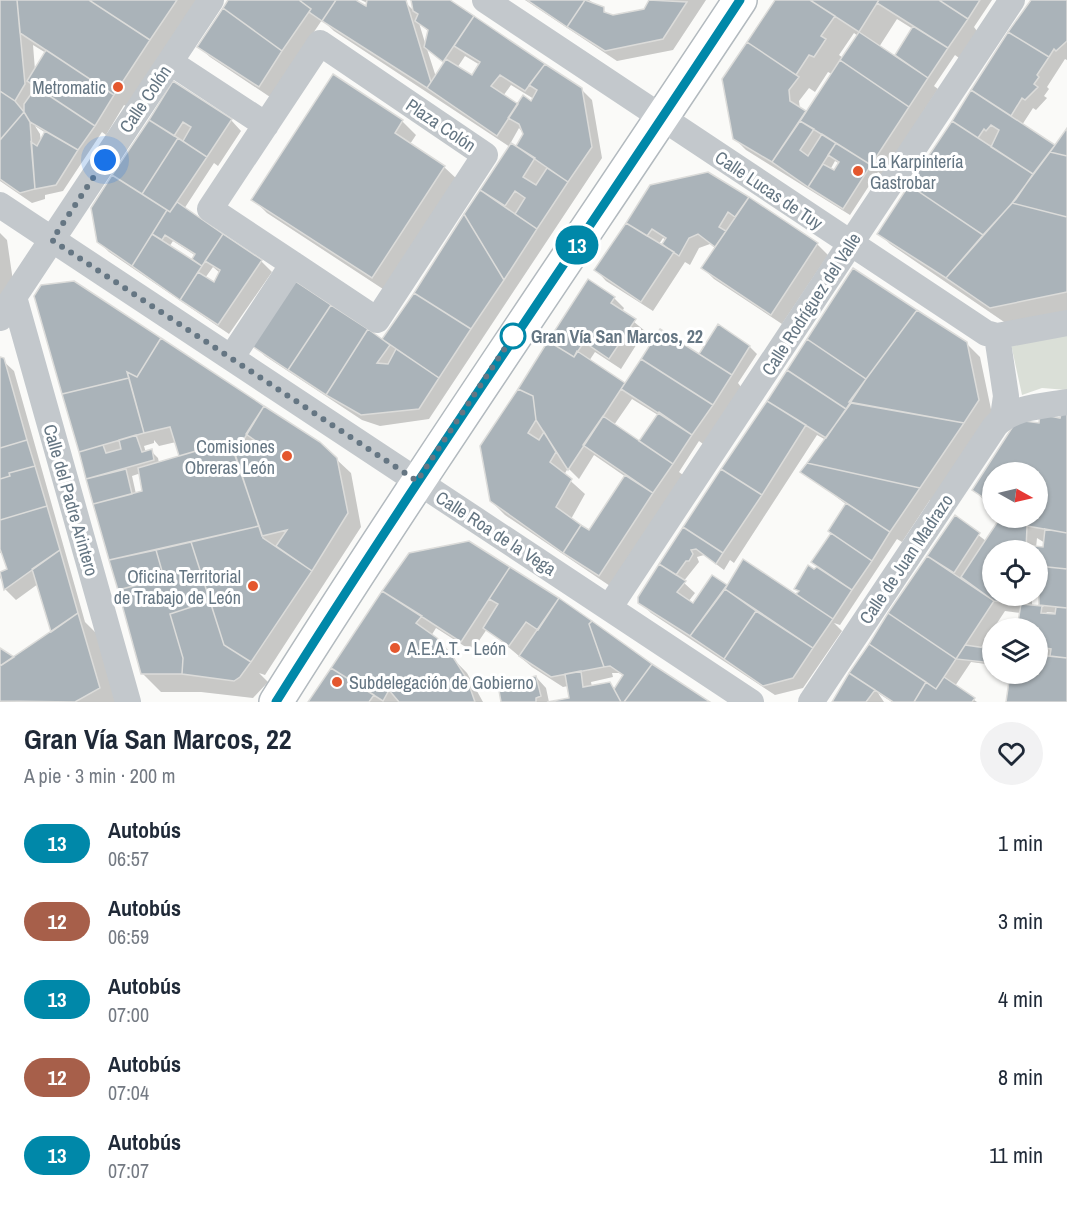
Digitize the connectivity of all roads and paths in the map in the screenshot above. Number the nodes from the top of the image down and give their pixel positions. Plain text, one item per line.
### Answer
1 (211, 0) edge
2 (485, 0) edge
3 (740, 0) edge
4 (1012, 0) edge
5 (170, 62) junction
6 (662, 118) junction
7 (266, 125) junction
8 (0, 205) edge
9 (52, 240) junction
10 (850, 245) junction
11 (293, 264) junction
12 (7, 308) edge
13 (1067, 324) edge
14 (998, 336) junction
15 (231, 358) junction
16 (1067, 402) edge
17 (1003, 417) junction
18 (417, 481) junction
19 (609, 608) junction
20 (128, 702) edge
21 (276, 702) edge
22 (751, 702) edge
23 (811, 702) edge

1 - 5 street, Calle Colón
2 - 6 street, Calle Lucas de Tuy
3 - 6 street
4 - 10 street, Calle Rodríguez del Valle
5 - 7 street
5 - 9 street, Calle Colón
6 - 10 street, Calle Lucas de Tuy
6 - 18 street
7 - 11 street, Plaza Colón
7 - 11 street, Plaza Colón
8 - 9 street, Calle Roa de la Vega
9 - 12 street, Calle Colón
9 - 15 street, Calle Roa de la Vega
10 - 14 street, Calle Lucas de Tuy
10 - 19 street, Calle Rodríguez del Valle
11 - 15 street
12 - 20 street, Calle del Padre Arintero
13 - 14 street
14 - 17 street
15 - 18 street, Calle Roa de la Vega
16 - 17 street
17 - 23 street, Calle de Juan Madrazo
18 - 19 street, Calle Roa de la Vega
18 - 21 street
19 - 22 street, Calle Roa de la Vega

